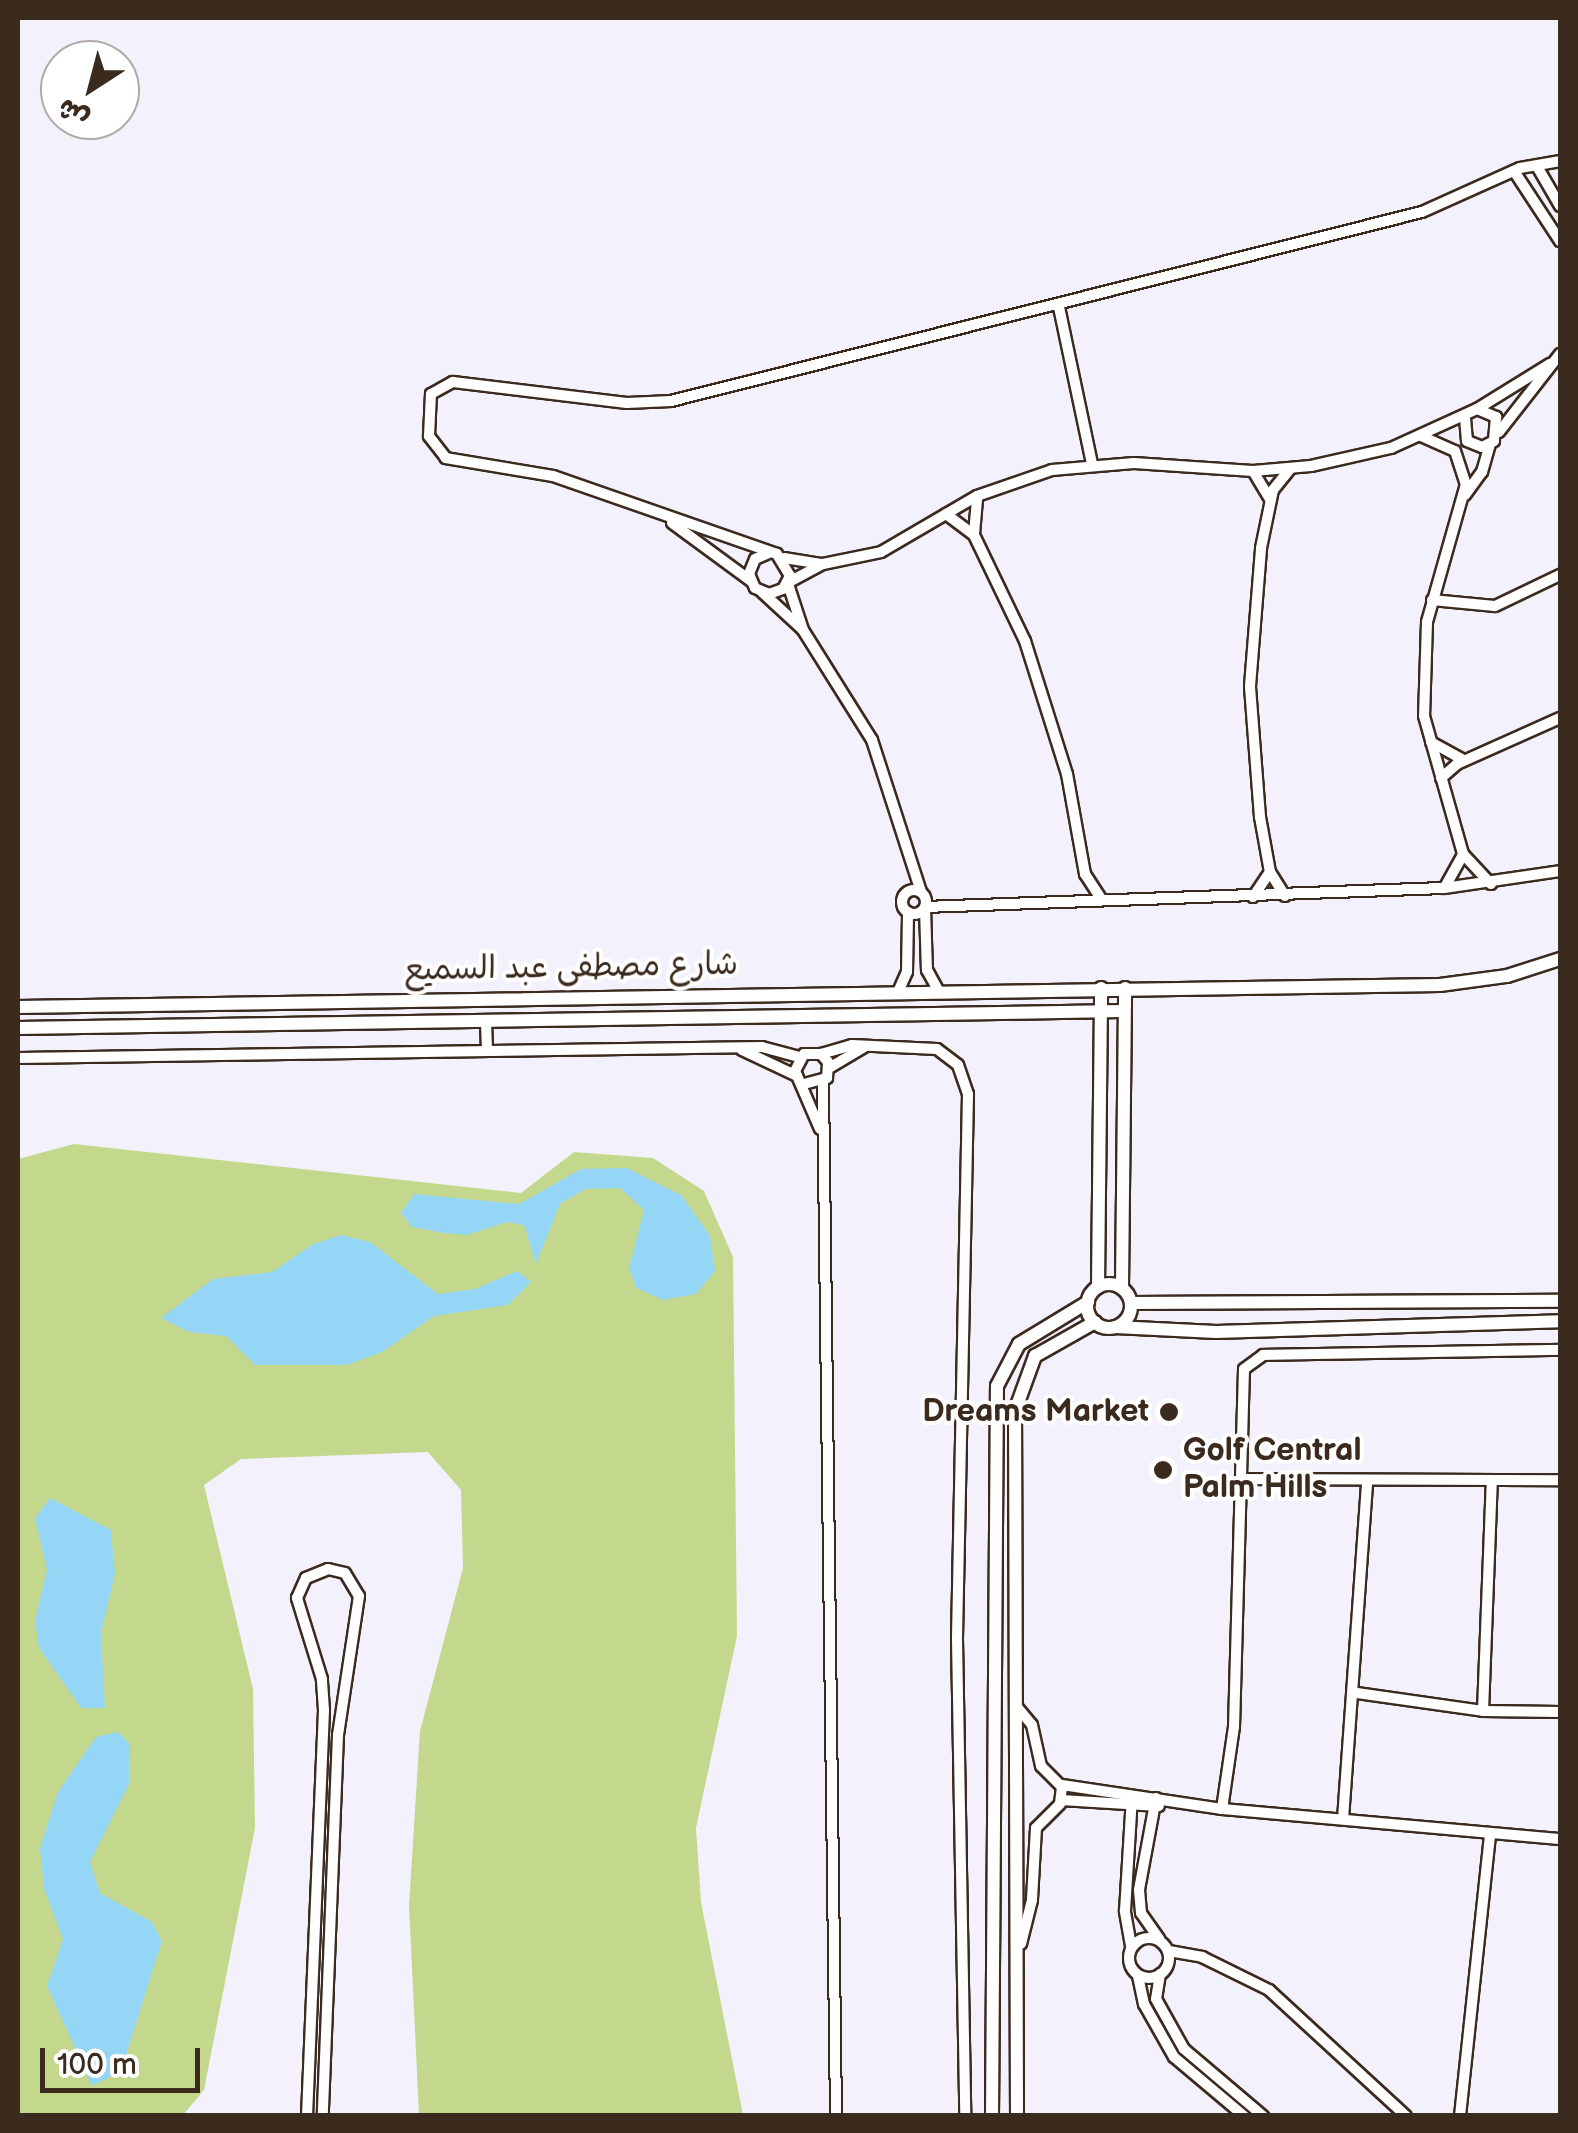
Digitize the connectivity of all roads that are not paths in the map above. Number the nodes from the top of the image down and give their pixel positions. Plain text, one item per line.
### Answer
1 (1560, 161) edge
2 (1538, 168) junction
3 (1514, 171) junction
4 (1560, 206) edge
5 (1560, 241) edge
6 (1059, 306) junction
7 (1557, 359) edge
8 (1476, 409) junction
9 (1465, 416) junction
10 (1499, 432) junction
11 (1422, 436) junction
12 (1467, 442) junction
13 (1490, 444) junction
14 (1455, 451) junction
15 (1092, 464) junction
16 (1290, 469) junction
17 (1253, 471) junction
18 (977, 496) junction
19 (1464, 496) junction
20 (1270, 499) junction
21 (946, 514) junction
22 (668, 519) junction
23 (974, 535) junction
24 (769, 553) junction
25 (784, 558) junction
26 (823, 564) junction
27 (1560, 575) edge
28 (751, 581) junction
29 (788, 583) junction
30 (762, 592) junction
31 (1432, 600) junction
32 (803, 630) junction
33 (1560, 718) edge
34 (1431, 741) junction
35 (1464, 761) junction
36 (1441, 778) junction
37 (1463, 854) junction
38 (910, 864) junction
39 (1560, 871) edge
40 (1270, 872) junction
41 (1085, 874) junction
42 (1491, 884) junction
43 (1444, 888) junction
44 (906, 893) junction
45 (1286, 896) junction
46 (1253, 897) junction
47 (924, 900) junction
48 (1072, 900) junction
49 (1102, 900) junction
50 (908, 912) junction
51 (1560, 959) edge
52 (1100, 988) junction
53 (1125, 988) junction
54 (938, 990) junction
55 (898, 992) junction
56 (346, 998) junction
57 (402, 998) junction
58 (18, 1008) edge
59 (1100, 1010) junction
60 (1122, 1010) junction
61 (486, 1022) junction
62 (344, 1023) junction
63 (408, 1024) junction
64 (18, 1028) edge
65 (867, 1046) junction
66 (737, 1047) junction
67 (487, 1050) junction
68 (820, 1054) junction
69 (800, 1057) junction
70 (18, 1058) edge
71 (829, 1068) junction
72 (800, 1080) junction
73 (823, 1082) junction
74 (820, 1130) junction
75 (1098, 1287) junction
76 (1122, 1288) junction
77 (1560, 1301) edge
78 (1088, 1302) junction
79 (1252, 1302) junction
80 (1131, 1303) junction
81 (1560, 1321) edge
82 (1095, 1322) junction
83 (1115, 1327) junction
84 (1254, 1330) junction
85 (1560, 1350) edge
86 (1241, 1479) junction
87 (1492, 1480) junction
88 (1560, 1480) edge
89 (1367, 1481) junction
90 (994, 1631) junction
91 (1016, 1631) junction
92 (1356, 1694) junction
93 (1017, 1707) junction
94 (1483, 1711) junction
95 (1560, 1712) edge
96 (1062, 1785) junction
97 (1061, 1800) junction
98 (1131, 1801) junction
99 (1159, 1803) junction
100 (1222, 1809) junction
101 (1343, 1819) junction
102 (1490, 1835) junction
103 (1560, 1839) edge
104 (318, 1870) junction
105 (332, 1872) junction
106 (1159, 1939) junction
107 (992, 1942) junction
108 (1021, 1944) junction
109 (1131, 1946) junction
110 (1169, 1951) junction
111 (1160, 1974) junction
112 (1138, 1976) junction
113 (307, 2116) edge
114 (323, 2116) edge
115 (836, 2116) edge
116 (965, 2116) edge
117 (992, 2116) edge
118 (1017, 2116) edge
119 (1244, 2116) edge
120 (1263, 2116) edge
121 (1406, 2116) edge
122 (1460, 2116) edge

1 - 2 street
2 - 3 street
2 - 4 street
3 - 5 street
3 - 6 street
6 - 15 street
6 - 22 street
7 - 8 street
7 - 10 street
8 - 9 street
8 - 10 street
9 - 11 street
9 - 12 street
10 - 13 street
11 - 14 street
11 - 16 street
12 - 13 street
12 - 14 street
13 - 19 street
14 - 19 street
15 - 17 street
15 - 18 street
16 - 17 street
16 - 20 street
17 - 20 street
18 - 21 street
18 - 23 street
19 - 31 street
20 - 40 street
21 - 23 street
21 - 26 street
22 - 24 street
22 - 28 street
23 - 41 street
24 - 25 street
24 - 28 street
25 - 26 street
25 - 29 street
26 - 29 street
27 - 31 street
28 - 30 street
29 - 30 street
29 - 32 street
30 - 32 street
31 - 34 street
32 - 38 street
33 - 35 street
34 - 35 street
34 - 36 street
35 - 36 street
36 - 37 street
37 - 42 street
37 - 43 street
38 - 44 street
38 - 47 street
39 - 42 street
40 - 45 street
40 - 46 street
41 - 48 street
41 - 49 street
42 - 43 street
43 - 45 street
44 - 47 street
44 - 50 street
45 - 46 street
46 - 49 street
47 - 48 street
47 - 50 street
47 - 54 street
48 - 49 street
50 - 55 street
51 - 53 street, شارع مصطفى عبد السميع
52 - 53 street, شارع مصطفى عبد السميع
52 - 54 street, شارع مصطفى عبد السميع
52 - 59 street
53 - 60 street
54 - 55 street, شارع مصطفى عبد السميع
55 - 57 street, شارع مصطفى عبد السميع
56 - 57 street, شارع مصطفى عبد السميع
56 - 58 street, شارع مصطفى عبد السميع
56 - 62 street
57 - 63 street
59 - 60 street, شارع مصطفى عبد السميع
59 - 61 street, شارع مصطفى عبد السميع
59 - 75 street
60 - 76 street
61 - 63 street, شارع مصطفى عبد السميع
61 - 67 street
62 - 63 street, شارع مصطفى عبد السميع
62 - 64 street, شارع مصطفى عبد السميع
65 - 68 street
65 - 71 street
65 - 116 street
66 - 67 street
66 - 69 street
66 - 72 street
67 - 70 street
68 - 69 street
68 - 71 street
69 - 72 street
71 - 73 street
72 - 73 street
72 - 74 street
73 - 74 street
74 - 115 street
75 - 76 street
75 - 78 street
76 - 80 street
77 - 79 street
78 - 82 street
78 - 90 street
79 - 80 street
79 - 84 street
80 - 83 street
81 - 84 street
82 - 83 street
82 - 91 street
83 - 84 street
85 - 86 street
86 - 89 street
86 - 100 street
87 - 88 street
87 - 89 street
87 - 94 street
89 - 92 street
90 - 91 street
90 - 107 street
91 - 93 street
92 - 94 street
92 - 101 street
93 - 96 street
93 - 108 street
94 - 95 street
96 - 97 street
96 - 98 street
97 - 98 street
97 - 108 street
98 - 99 street
98 - 109 street
99 - 100 street
99 - 106 street
100 - 101 street
101 - 102 street
102 - 103 street
102 - 122 street
104 - 105 street
104 - 105 street
104 - 113 street
105 - 114 street
106 - 109 street
106 - 110 street
107 - 108 street
107 - 117 street
108 - 118 street
109 - 112 street
110 - 111 street
110 - 121 street
111 - 112 street
111 - 120 street
112 - 119 street

